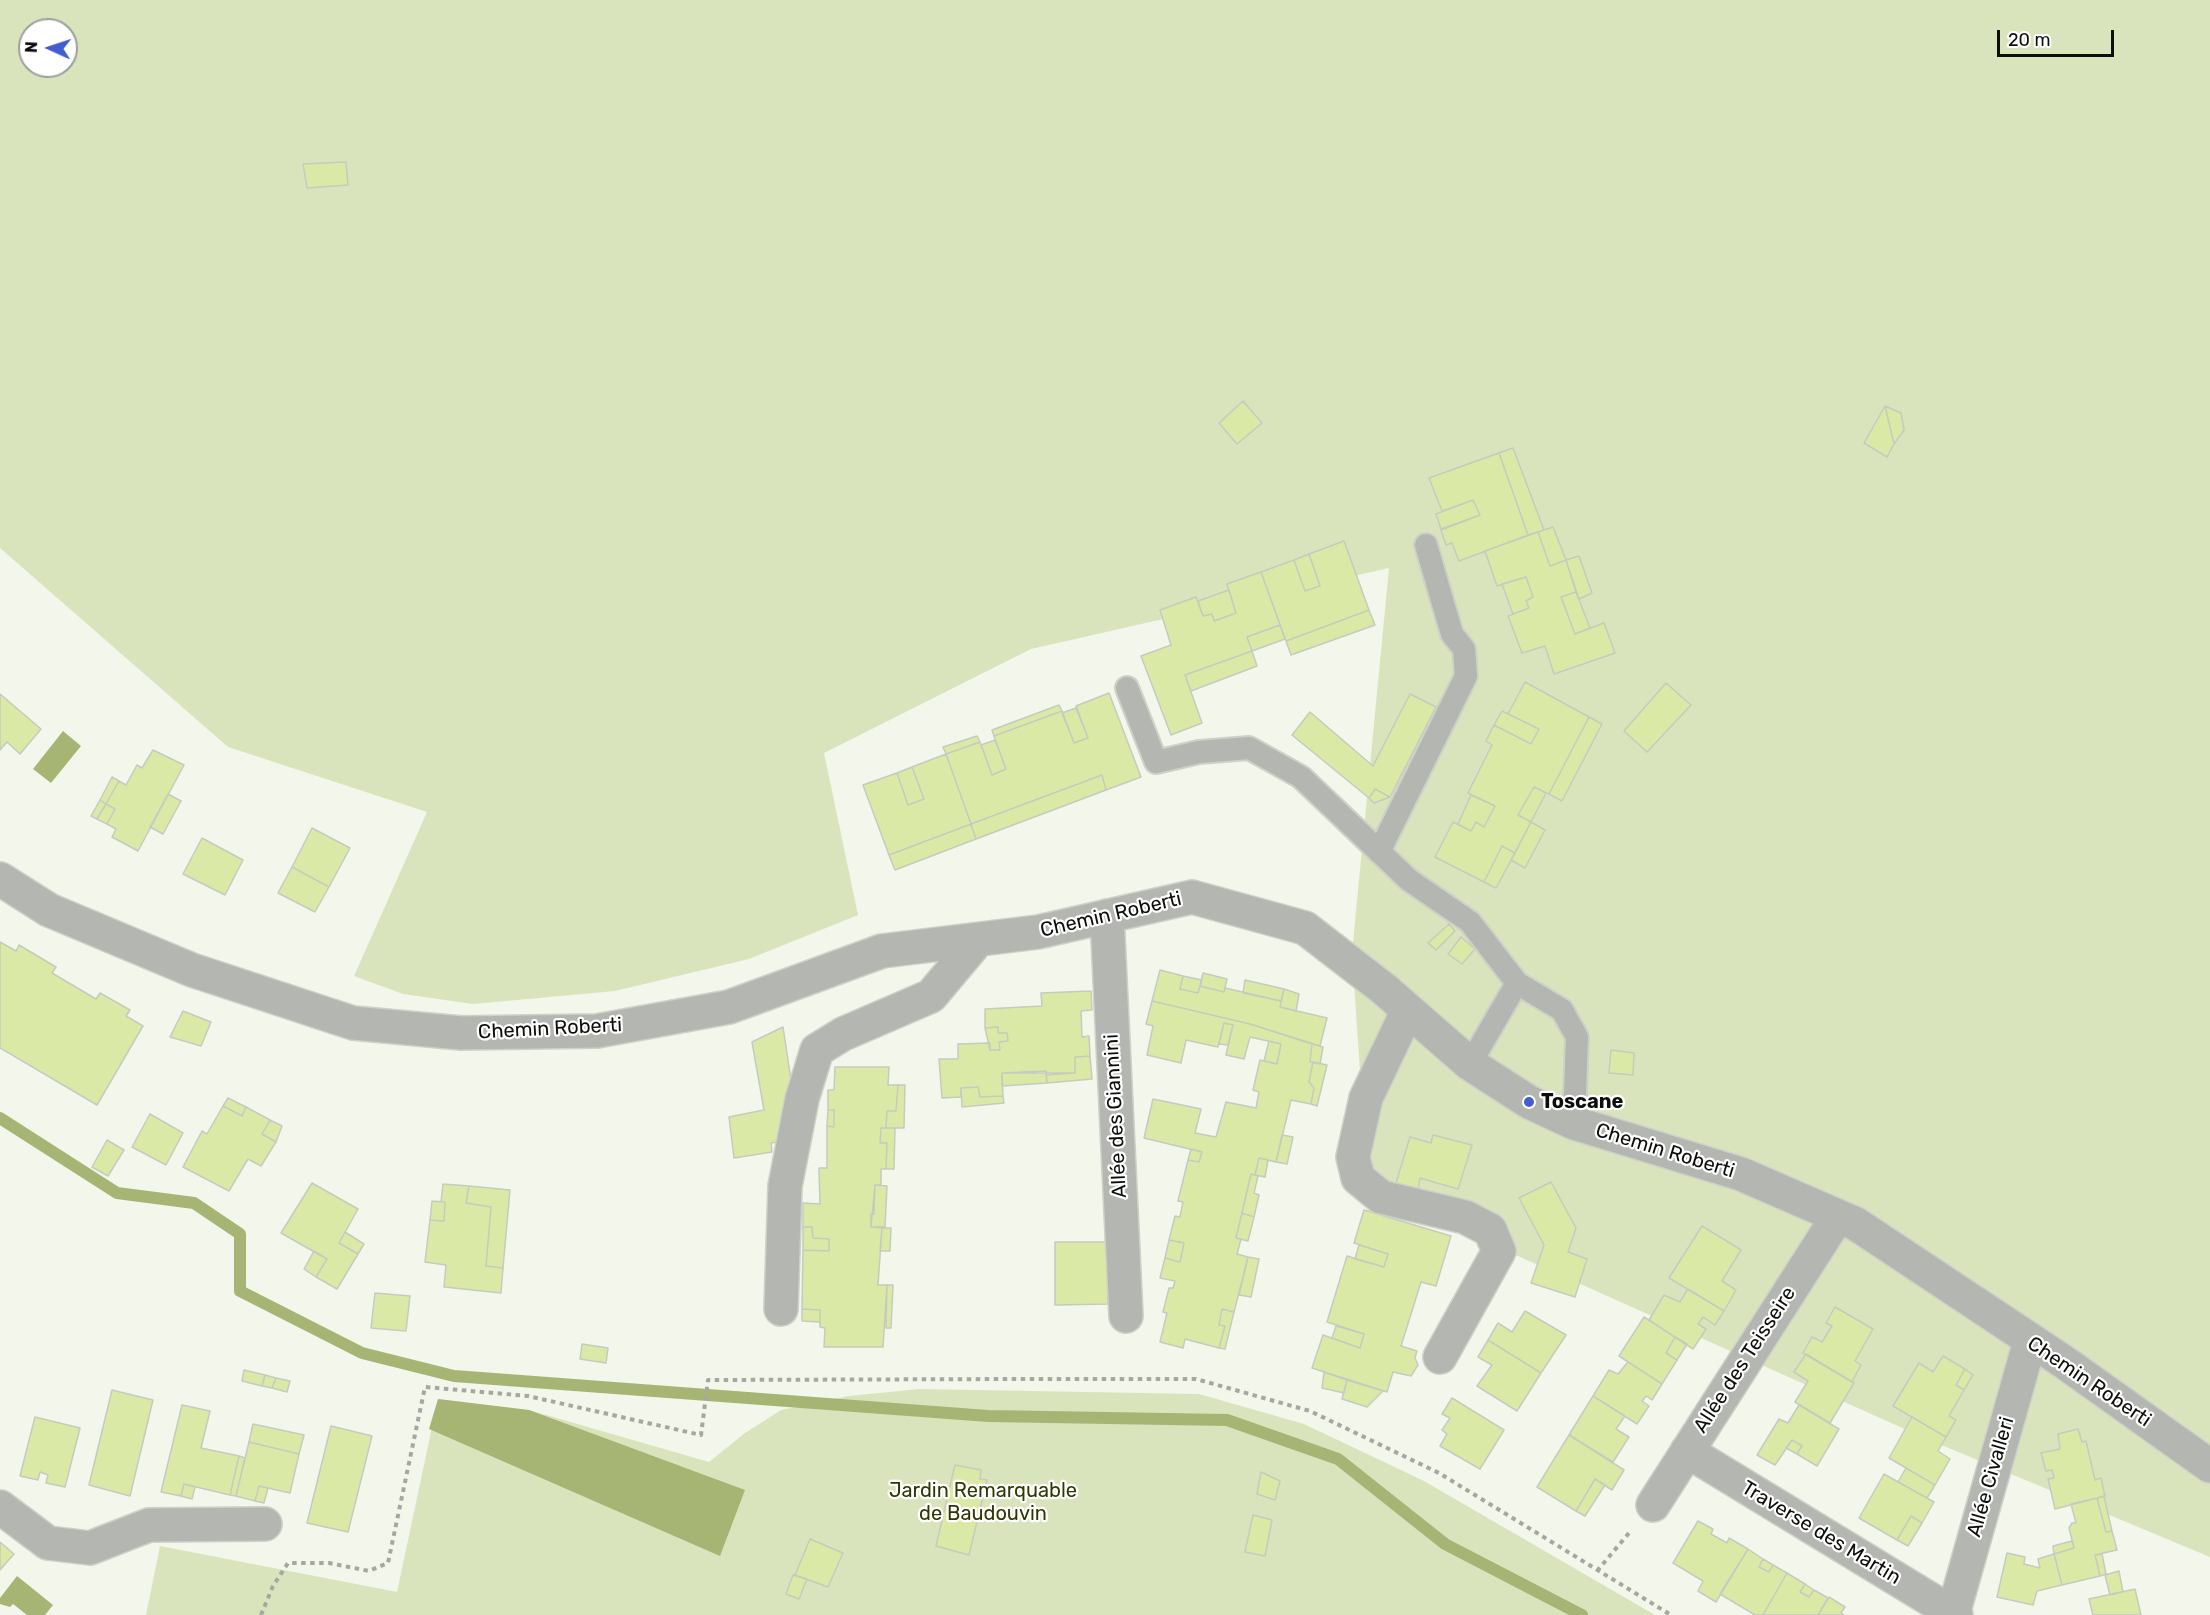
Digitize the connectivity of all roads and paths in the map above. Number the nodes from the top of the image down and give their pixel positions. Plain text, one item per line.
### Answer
1 (1426, 545) dead end
2 (1127, 688) dead end
3 (1379, 852) junction
4 (0, 879) edge
5 (1107, 916) junction
6 (978, 940) junction
7 (1517, 983) junction
8 (1408, 1010) junction
9 (1470, 1064) junction
10 (1574, 1123) junction
11 (1838, 1216) junction
12 (781, 1309) dead end
13 (1126, 1316) dead end
14 (2030, 1341) junction
15 (1440, 1357) dead end
16 (1687, 1450) junction
17 (2210, 1466) edge
18 (1653, 1505) joint
19 (0, 1507) edge
20 (265, 1524) dead end
21 (1597, 1571) junction
22 (1954, 1614) edge
23 (261, 1615) edge
24 (1671, 1615) edge

1 - 3 lane
2 - 3 lane
3 - 7 lane
4 - 6 street, Chemin Roberti
5 - 6 street, Chemin Roberti
5 - 8 street, Chemin Roberti
5 - 13 street, Allée des Giannini
6 - 12 street
7 - 9 lane
7 - 10 lane
8 - 9 street, Chemin Roberti
8 - 15 street
9 - 10 street, Chemin Roberti
10 - 11 street, Chemin Roberti
11 - 14 street, Chemin Roberti
11 - 16 street, Allée des Teisseire
14 - 17 street, Chemin Roberti
14 - 22 street, Allée Civalleri
16 - 18 street, Allée des Teisseire
16 - 22 street, Traverse des Martin
18 - 21 path
19 - 20 street
21 - 23 path
21 - 24 path

